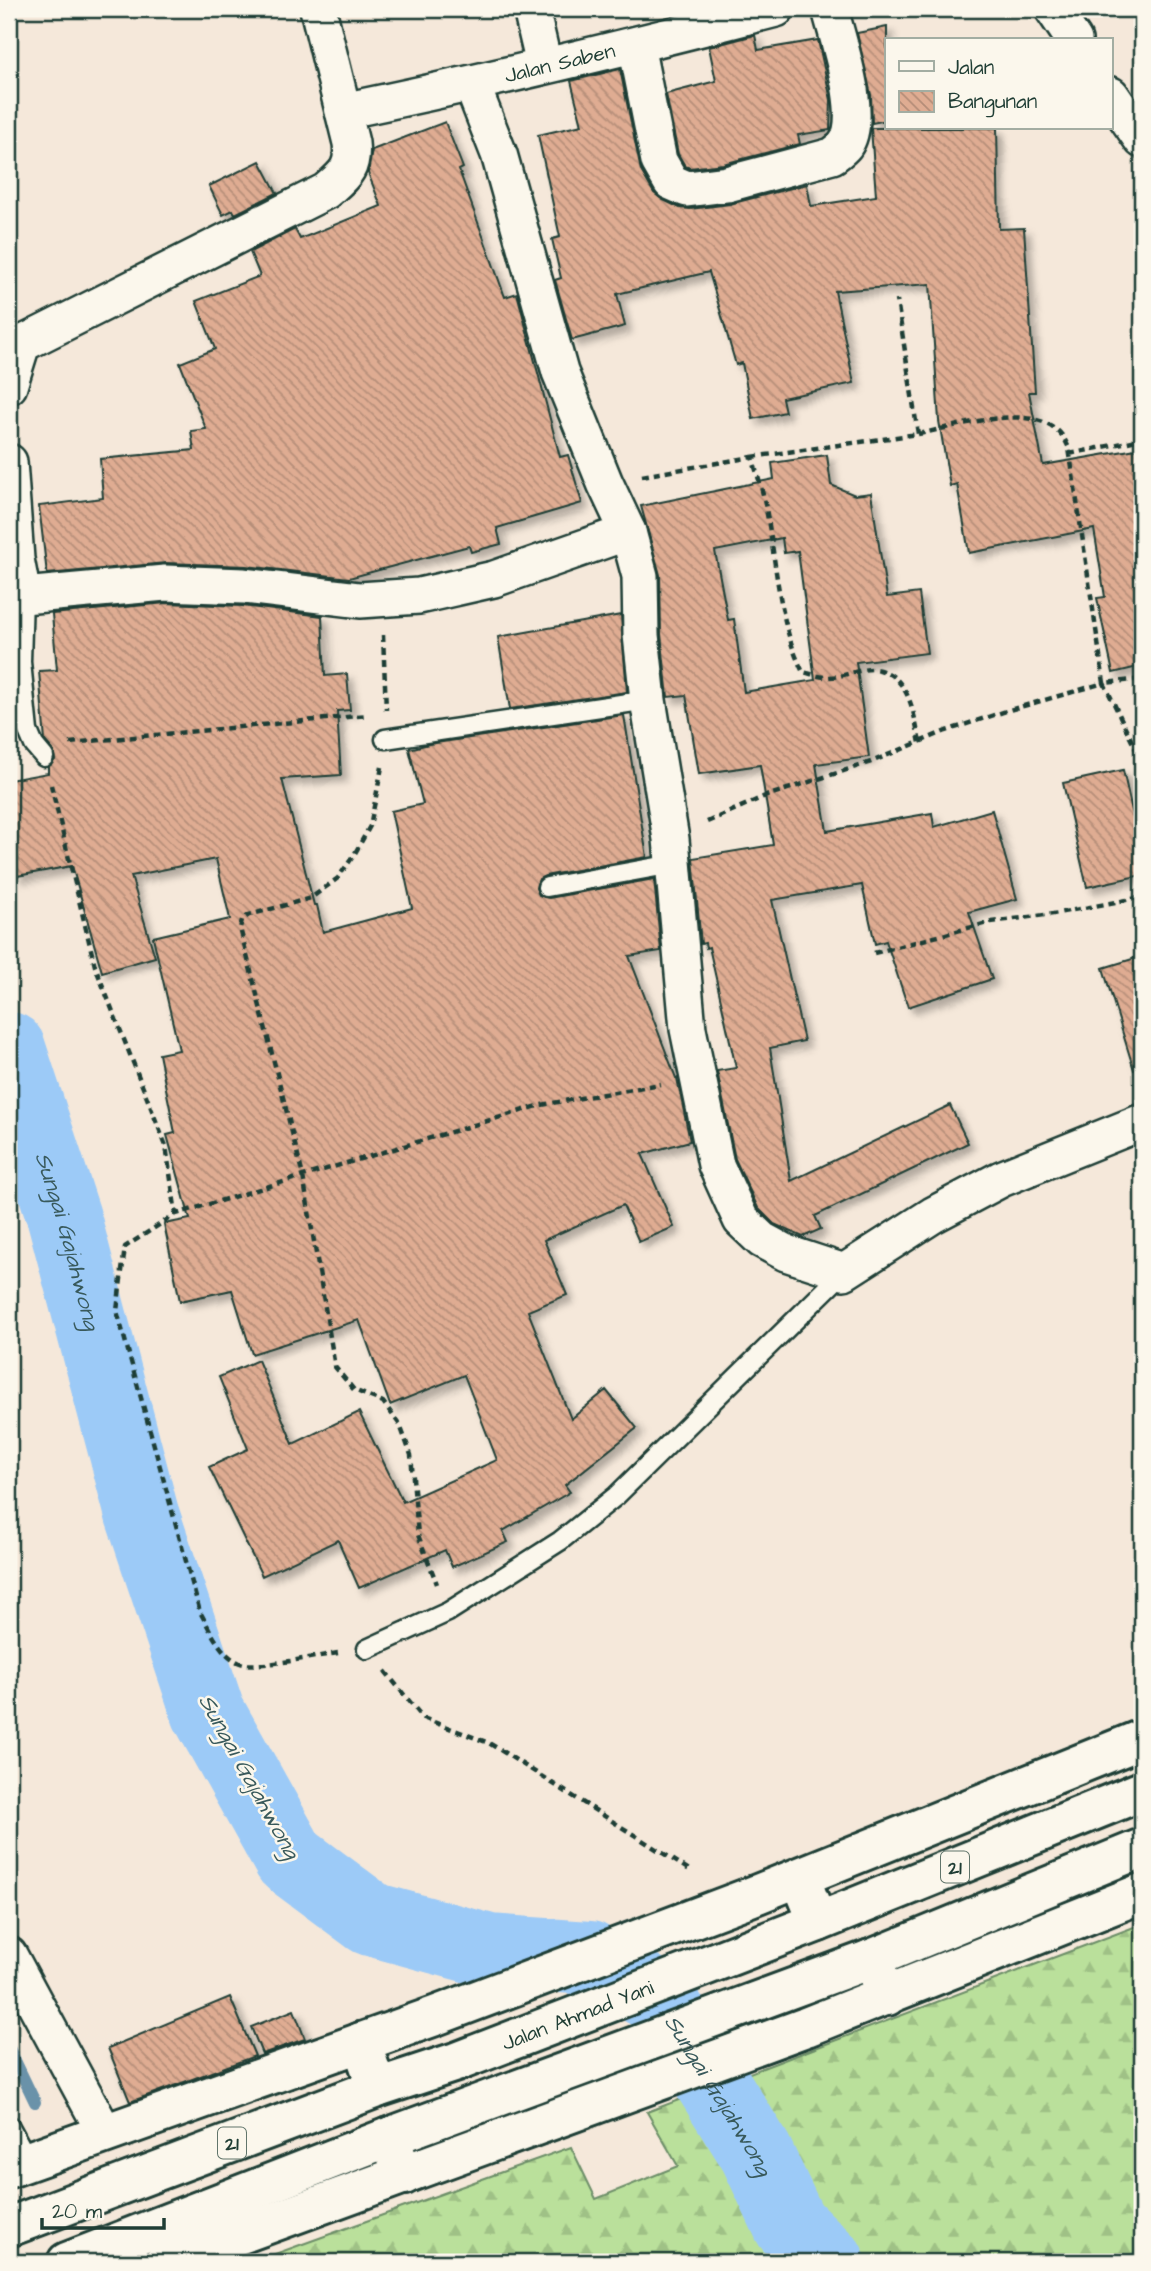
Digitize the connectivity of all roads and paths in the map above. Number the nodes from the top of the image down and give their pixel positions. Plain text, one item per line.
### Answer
1 (318, 9) edge
2 (531, 9) edge
3 (776, 9) edge
4 (830, 9) edge
5 (1053, 9) edge
6 (1073, 38) edge
7 (636, 45) junction
8 (544, 65) junction
9 (472, 85) junction
10 (1112, 96) edge
11 (343, 111) junction
12 (1142, 140) edge
13 (897, 300) dead end
14 (9, 386) edge
15 (918, 434) junction
16 (1142, 439) edge
17 (1069, 454) junction
18 (752, 457) junction
19 (9, 462) edge
20 (605, 483) junction
21 (628, 532) junction
22 (23, 596) junction
23 (1142, 679) edge
24 (1104, 683) junction
25 (648, 701) junction
26 (372, 714) dead end
27 (385, 739) dead end
28 (920, 743) junction
29 (44, 757) junction
30 (1142, 762) edge
31 (369, 826) dead end
32 (672, 852) junction
33 (547, 887) dead end
34 (1142, 897) edge
35 (874, 953) dead end
36 (696, 1077) junction
37 (1142, 1122) edge
38 (303, 1176) junction
39 (176, 1214) junction
40 (844, 1272) junction
41 (448, 1612) junction
42 (367, 1649) junction
43 (1142, 1739) edge
44 (1142, 1791) edge
45 (1142, 1848) edge
46 (691, 1871) dead end
47 (800, 1878) junction
48 (1142, 1893) edge
49 (818, 1922) junction
50 (9, 1955) edge
51 (871, 1959) junction
52 (887, 1996) junction
53 (361, 2042) junction
54 (377, 2088) junction
55 (9, 2125) edge
56 (105, 2133) junction
57 (389, 2137) junction
58 (18, 2164) edge
59 (404, 2175) junction
60 (9, 2227) edge
61 (67, 2262) edge
62 (164, 2262) edge

1 - 11 street
2 - 8 street
3 - 7 street, Jalan Saben
4 - 7 street
5 - 6 street
7 - 8 street, Jalan Saben
8 - 9 street, Jalan Saben
9 - 11 street, Jalan Saben
9 - 20 street
10 - 12 street
11 - 14 street
13 - 15 path
15 - 17 path
15 - 18 path
16 - 17 path
17 - 24 path
18 - 20 path
18 - 28 path
19 - 22 street
20 - 21 street
21 - 22 street
21 - 25 street
22 - 29 lane
23 - 24 path
24 - 28 path
24 - 30 path
25 - 27 lane
25 - 32 street
26 - 29 path
28 - 32 path
29 - 39 path
31 - 38 path
32 - 33 lane
32 - 36 street
34 - 35 path
36 - 38 path
36 - 40 street
37 - 40 street
38 - 39 path
38 - 41 path
39 - 42 path
40 - 41 lane
41 - 42 lane
42 - 46 path
43 - 47 main road
44 - 49 main road, Jalan Ahmad Yani / 21
45 - 51 main road
47 - 49 main road
47 - 53 main road
48 - 52 main road
49 - 54 main road, Jalan Ahmad Yani / 21
50 - 56 street
51 - 52 main road
51 - 57 main road
52 - 59 main road
53 - 54 main road
53 - 56 main road
54 - 60 main road, Jalan Ahmad Yani / 21
55 - 58 lane
56 - 58 main road
57 - 59 main road
57 - 61 main road
59 - 62 main road

